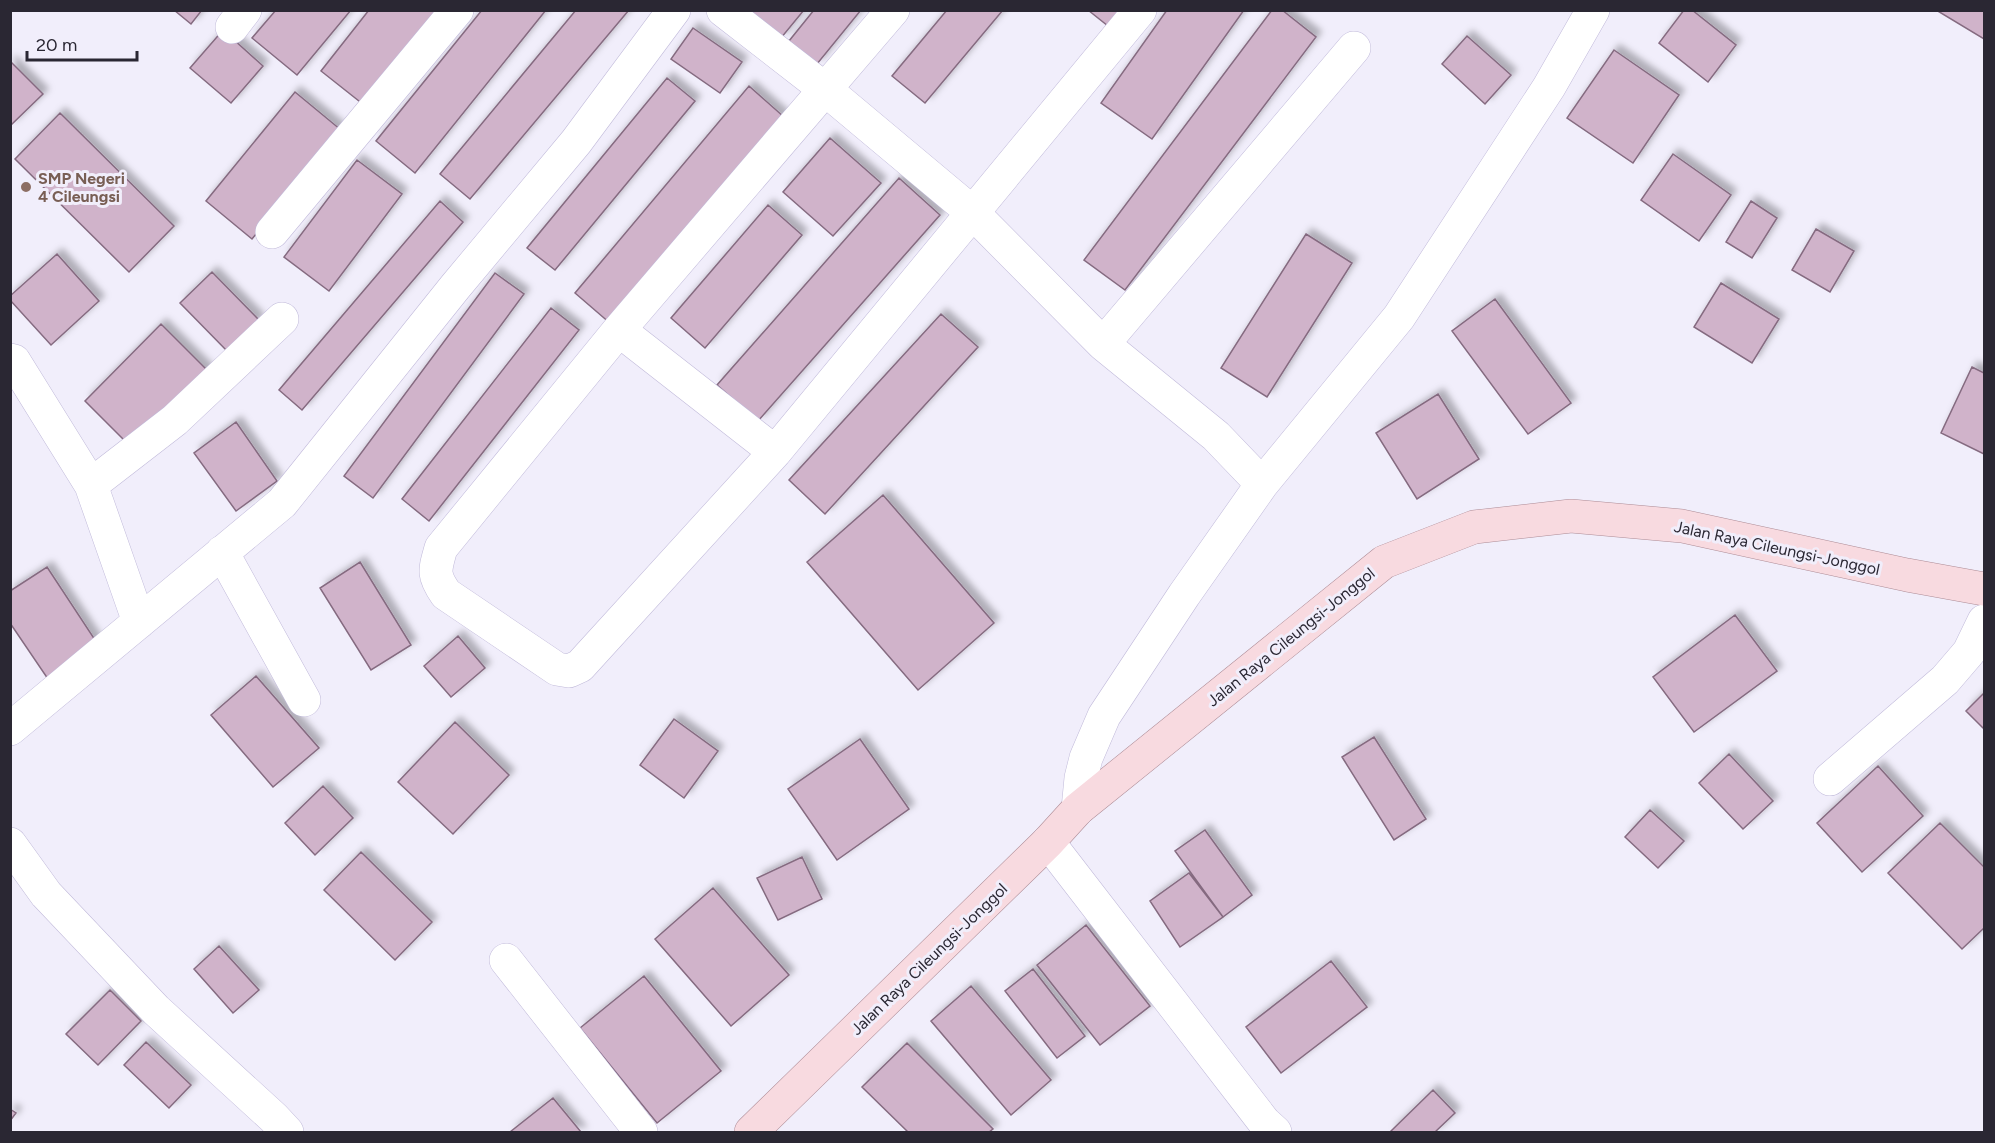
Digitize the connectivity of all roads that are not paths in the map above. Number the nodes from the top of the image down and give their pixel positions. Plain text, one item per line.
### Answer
1 (457, 10) edge
2 (674, 10) edge
3 (723, 10) edge
4 (893, 10) edge
5 (1140, 10) edge
6 (1593, 10) edge
7 (1354, 48) dead end
8 (826, 90) junction
9 (974, 213) junction
10 (272, 232) dead end
11 (282, 319) dead end
12 (619, 330) junction
13 (1102, 344) junction
14 (10, 360) edge
15 (775, 452) junction
16 (1262, 484) junction
17 (91, 485) junction
18 (222, 552) junction
19 (1984, 590) edge
20 (1984, 621) edge
21 (138, 622) junction
22 (304, 700) dead end
23 (10, 729) edge
24 (1830, 779) dead end
25 (1078, 809) junction
26 (1048, 842) junction
27 (10, 844) edge
28 (506, 960) dead end
29 (287, 1132) edge
30 (641, 1132) edge
31 (751, 1132) edge
32 (1275, 1132) edge

1 - 10 street
2 - 18 street
3 - 8 street
4 - 8 street
5 - 9 street
6 - 16 street
7 - 13 street
8 - 9 street
8 - 12 street
9 - 13 street
9 - 15 street
11 - 17 street
12 - 15 street
12 - 15 street
13 - 16 street
14 - 17 street
16 - 25 street
17 - 21 street
18 - 21 street
18 - 22 street
19 - 25 main road, Jalan Raya Cileungsi-Jonggol
20 - 24 street
21 - 23 street
25 - 26 main road, Jalan Raya Cileungsi-Jonggol
26 - 31 main road, Jalan Raya Cileungsi-Jonggol
26 - 32 street
27 - 29 street
28 - 30 street

